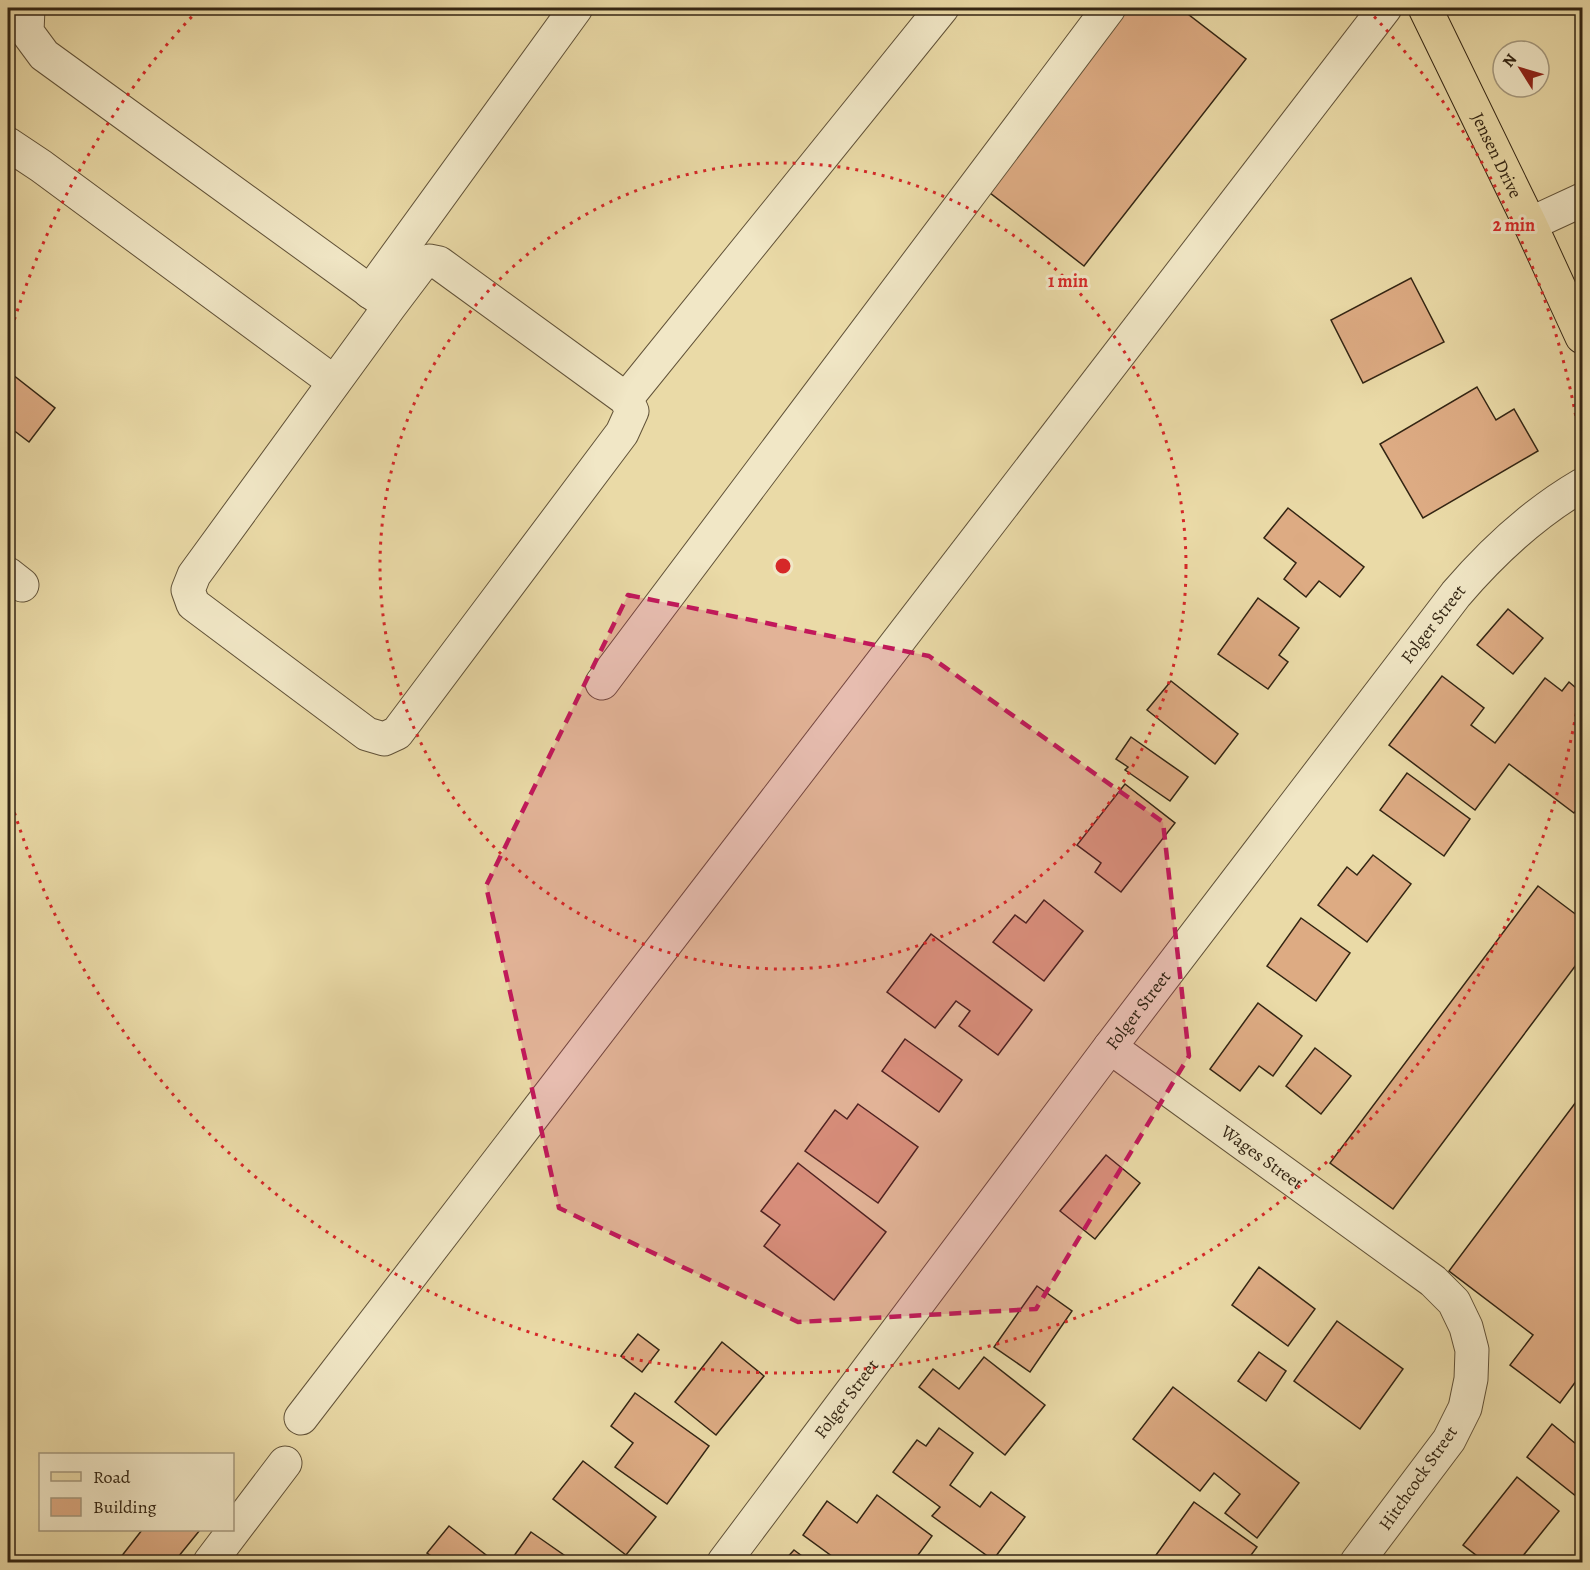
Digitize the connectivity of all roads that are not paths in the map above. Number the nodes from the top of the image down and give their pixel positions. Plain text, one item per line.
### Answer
1 (28, 8) edge
2 (576, 8) edge
3 (942, 8) edge
4 (1108, 8) edge
5 (1385, 8) edge
6 (1425, 8) edge
7 (8, 144) edge
8 (1582, 201) edge
9 (1530, 224) junction
10 (380, 299) junction
11 (1582, 337) edge
12 (334, 382) junction
13 (626, 399) junction
14 (1582, 485) edge
15 (602, 683) dead end
16 (1110, 1047) junction
17 (1413, 1267) joint
18 (301, 1418) dead end
19 (285, 1463) dead end
20 (210, 1563) edge
21 (724, 1563) edge
22 (1357, 1563) edge

1 - 10 street
2 - 10 street
3 - 13 street
4 - 15 street
5 - 18 street
6 - 9 main road, Jensen Drive
7 - 12 street
8 - 9 street
9 - 11 main road, Jensen Drive
10 - 12 street
10 - 13 street
12 - 13 street
14 - 16 street, Folger Street
16 - 17 street, Wages Street
16 - 21 street, Folger Street
17 - 22 street, Hitchcock Street
19 - 20 street

